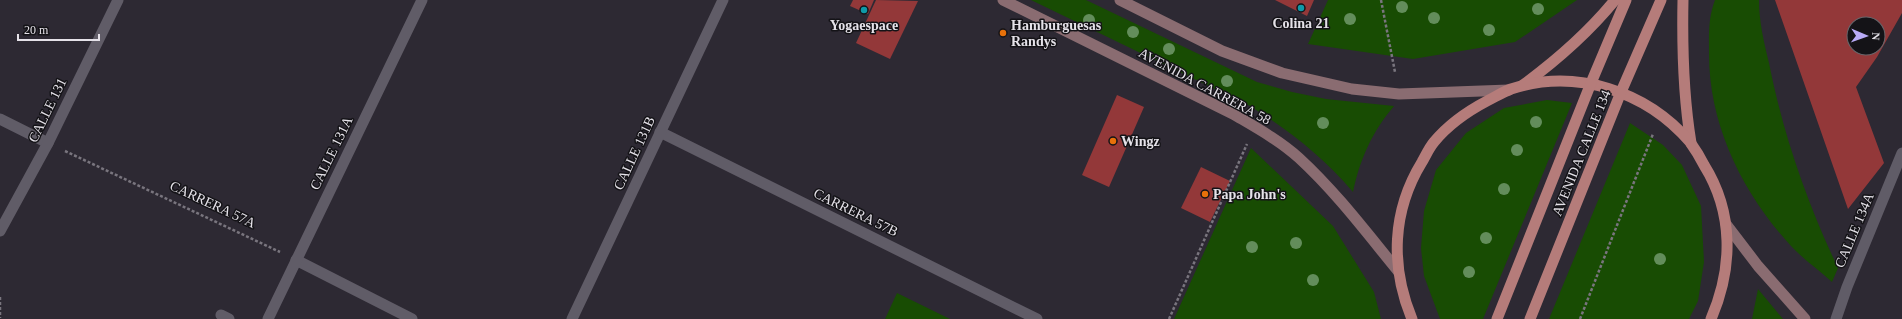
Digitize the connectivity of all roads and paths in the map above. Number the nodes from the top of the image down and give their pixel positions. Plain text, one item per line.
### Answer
1 (118, 0) edge
2 (422, 0) edge
3 (723, 0) edge
4 (1003, 0) edge
5 (1120, 0) edge
6 (1381, 0) edge
7 (1615, 0) edge
8 (1626, 0) edge
9 (1661, 0) edge
10 (1684, 0) edge
11 (1395, 72) dead end
12 (1591, 83) junction
13 (1520, 86) junction
14 (1508, 90) junction
15 (1622, 92) junction
16 (1661, 114) junction
17 (0, 119) edge
18 (660, 132) junction
19 (1248, 142) dead end
20 (48, 143) junction
21 (1691, 143) junction
22 (1902, 153) edge
23 (1726, 224) junction
24 (0, 231) edge
25 (296, 260) junction
26 (1398, 271) junction
27 (0, 297) edge
28 (0, 318) edge
29 (268, 319) edge
30 (412, 319) edge
31 (572, 319) edge
32 (1037, 319) edge
33 (1169, 319) edge
34 (1412, 319) edge
35 (1497, 319) edge
36 (1530, 319) edge
37 (1580, 319) edge
38 (1711, 319) edge
39 (1805, 319) edge
40 (1836, 319) edge

1 - 20 street, CALLE 131
2 - 25 street, CALLE 131A
3 - 18 street, CALLE 131B
4 - 26 main road, AVENIDA CARRERA 58
5 - 14 main road
6 - 11 path
7 - 13 main road
8 - 12 main road, AVENIDA CALLE 134
9 - 15 main road, AVENIDA CALLE 134
10 - 21 main road
12 - 13 main road
12 - 15 main road
12 - 35 main road, AVENIDA CALLE 134
13 - 14 main road
14 - 26 main road
15 - 16 main road
15 - 36 main road, AVENIDA CALLE 134
16 - 21 main road
16 - 37 path
17 - 20 street
18 - 31 street, CALLE 131B
18 - 32 street, CARRERA 57B
19 - 33 path
20 - 24 street, CALLE 131
20 - 25 path, CARRERA 57A
21 - 23 main road
22 - 40 street, CALLE 134A
23 - 38 main road
23 - 39 main road
25 - 29 street, CALLE 131A
25 - 30 street
26 - 34 main road
27 - 28 path

